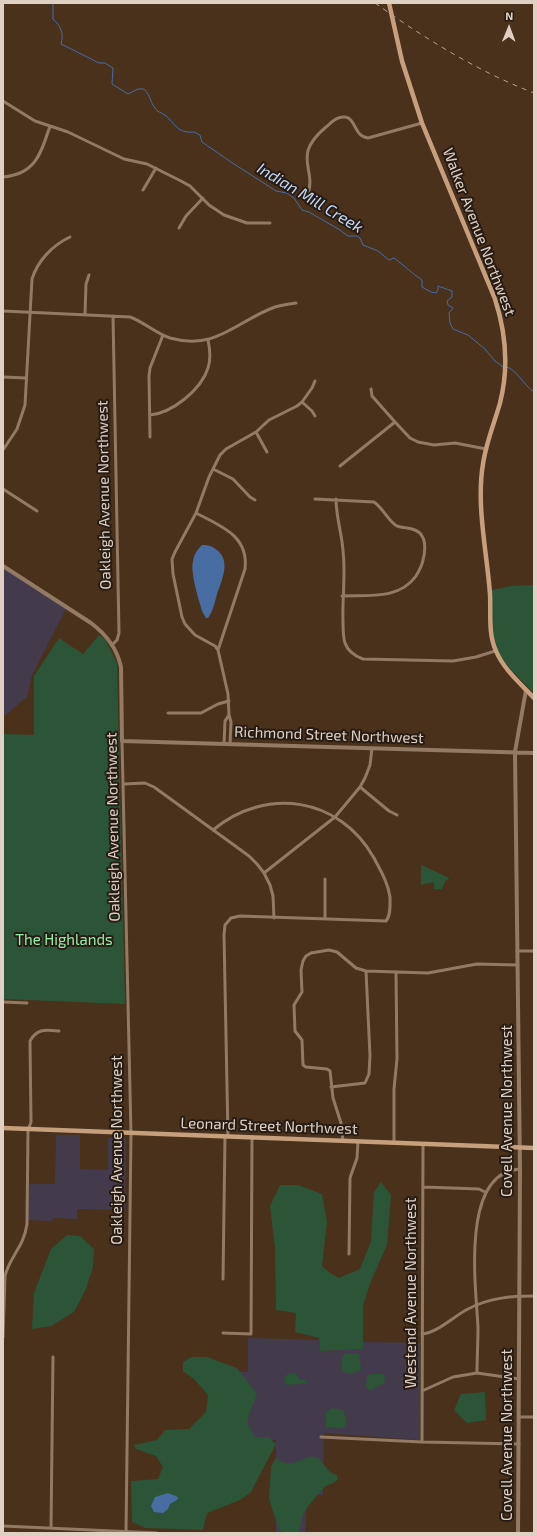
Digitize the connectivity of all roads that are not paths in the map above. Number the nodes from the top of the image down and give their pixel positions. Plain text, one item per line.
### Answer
1 (389, 3) edge
2 (3, 101) edge
3 (422, 123) junction
4 (50, 126) junction
5 (156, 168) junction
6 (3, 178) edge
7 (143, 190) dead end
8 (202, 198) junction
9 (306, 199) dead end
10 (270, 222) dead end
11 (179, 228) dead end
12 (70, 237) dead end
13 (89, 275) dead end
14 (296, 303) dead end
15 (3, 311) edge
16 (30, 312) junction
17 (85, 314) junction
18 (114, 316) junction
19 (163, 335) junction
20 (208, 340) junction
21 (3, 376) edge
22 (26, 378) junction
23 (315, 381) dead end
24 (371, 389) dead end
25 (302, 402) junction
26 (150, 414) junction
27 (315, 416) dead end
28 (395, 422) junction
29 (256, 432) junction
30 (150, 437) dead end
31 (486, 449) junction
32 (3, 450) edge
33 (266, 452) dead end
34 (340, 466) dead end
35 (212, 469) junction
36 (3, 489) edge
37 (314, 499) dead end
38 (336, 499) junction
39 (255, 500) dead end
40 (37, 511) dead end
41 (196, 513) junction
42 (3, 566) edge
43 (342, 596) junction
44 (112, 645) junction
45 (218, 650) junction
46 (495, 651) junction
47 (526, 690) junction
48 (534, 698) edge
49 (229, 700) junction
50 (168, 713) dead end
51 (229, 715) junction
52 (122, 741) junction
53 (224, 744) junction
54 (230, 744) junction
55 (372, 748) junction
56 (515, 752) junction
57 (534, 753) edge
58 (124, 784) junction
59 (360, 787) junction
60 (397, 815) dead end
61 (335, 817) junction
62 (213, 830) junction
63 (264, 873) junction
64 (325, 879) dead end
65 (274, 918) junction
66 (325, 919) junction
67 (517, 951) junction
68 (534, 951) edge
69 (517, 965) junction
70 (366, 971) junction
71 (396, 972) junction
72 (3, 1002) edge
73 (27, 1003) dead end
74 (59, 1031) dead end
75 (331, 1087) junction
76 (3, 1128) edge
77 (28, 1130) junction
78 (131, 1134) junction
79 (227, 1137) junction
80 (252, 1138) junction
81 (343, 1141) junction
82 (358, 1141) junction
83 (394, 1142) junction
84 (423, 1144) junction
85 (519, 1147) junction
86 (534, 1148) edge
87 (520, 1169) junction
88 (423, 1187) junction
89 (485, 1192) junction
90 (350, 1254) dead end
91 (223, 1280) dead end
92 (520, 1296) junction
93 (534, 1296) edge
94 (476, 1305) junction
95 (223, 1333) dead end
96 (422, 1334) junction
97 (3, 1337) edge
98 (53, 1357) dead end
99 (477, 1373) junction
100 (519, 1379) junction
101 (422, 1391) junction
102 (519, 1417) junction
103 (534, 1417) edge
104 (321, 1437) dead end
105 (422, 1442) junction
106 (519, 1444) junction
107 (3, 1526) edge
108 (51, 1528) junction
109 (126, 1533) edge
110 (157, 1533) edge
111 (518, 1533) edge

1 - 3 main road, Walker Avenue Northwest
2 - 4 street
3 - 9 street
3 - 31 main road, Walker Avenue Northwest
4 - 5 street
4 - 6 street
5 - 7 street
5 - 8 street
8 - 10 street
8 - 11 street
12 - 16 street
13 - 17 street
14 - 20 street
15 - 16 street
16 - 17 street
16 - 22 street
17 - 18 street
18 - 19 street
18 - 44 street, Oakleigh Avenue Northwest
19 - 20 street
19 - 26 street
20 - 26 street
21 - 22 street
22 - 32 street
23 - 25 street
24 - 28 street
25 - 27 street
25 - 29 street
26 - 30 street
28 - 31 street
28 - 34 street
29 - 33 street
29 - 35 street
31 - 46 main road, Walker Avenue Northwest
35 - 39 street
35 - 41 street
36 - 40 street
37 - 38 street
38 - 43 street
38 - 43 street
41 - 45 street
41 - 45 street
42 - 44 street
43 - 46 street
44 - 52 street, Oakleigh Avenue Northwest
45 - 49 street
46 - 47 main road, Walker Avenue Northwest
47 - 48 main road, Walker Avenue Northwest
47 - 56 street, Covell Avenue Northwest
49 - 50 street
49 - 51 street
51 - 53 street
51 - 54 street
52 - 53 street, Richmond Street Northwest
52 - 58 street, Oakleigh Avenue Northwest
53 - 54 street, Richmond Street Northwest
54 - 55 street, Richmond Street Northwest
55 - 56 street, Richmond Street Northwest
55 - 59 street
56 - 57 street, Richmond Street Northwest
56 - 67 street, Covell Avenue Northwest
58 - 62 street
58 - 78 street, Oakleigh Avenue Northwest
59 - 60 street
59 - 61 street
61 - 62 street
61 - 63 street
61 - 66 street
62 - 63 street
63 - 65 street
64 - 66 street
65 - 66 street
65 - 79 street
67 - 68 street
67 - 69 street, Covell Avenue Northwest
69 - 71 street
69 - 85 street, Covell Avenue Northwest
70 - 71 street
70 - 75 street
70 - 75 street
71 - 83 street
72 - 73 street
74 - 77 street
75 - 81 street
76 - 77 main road, Leonard Street Northwest
77 - 78 main road, Leonard Street Northwest
77 - 97 street
78 - 79 main road, Leonard Street Northwest
78 - 109 street, Oakleigh Avenue Northwest
79 - 80 main road, Leonard Street Northwest
79 - 91 street
80 - 81 main road, Leonard Street Northwest
80 - 95 street
81 - 82 main road, Leonard Street Northwest
82 - 83 main road, Leonard Street Northwest
82 - 90 street
83 - 84 main road, Leonard Street Northwest
84 - 85 main road, Leonard Street Northwest
84 - 88 street, Westend Avenue Northwest
85 - 86 main road, Leonard Street Northwest
85 - 87 street, Covell Avenue Northwest
87 - 89 street
87 - 92 street, Covell Avenue Northwest
88 - 89 street
88 - 96 street, Westend Avenue Northwest
89 - 94 street
92 - 93 street
92 - 94 street
92 - 100 street, Covell Avenue Northwest
94 - 96 street
94 - 99 street
96 - 101 street, Westend Avenue Northwest
98 - 108 street
99 - 100 street
99 - 101 street
100 - 102 street, Covell Avenue Northwest
101 - 105 street, Westend Avenue Northwest
102 - 103 street
102 - 106 street, Covell Avenue Northwest
104 - 105 street
105 - 106 street
106 - 111 street, Covell Avenue Northwest
107 - 108 street
108 - 109 street
109 - 110 street

